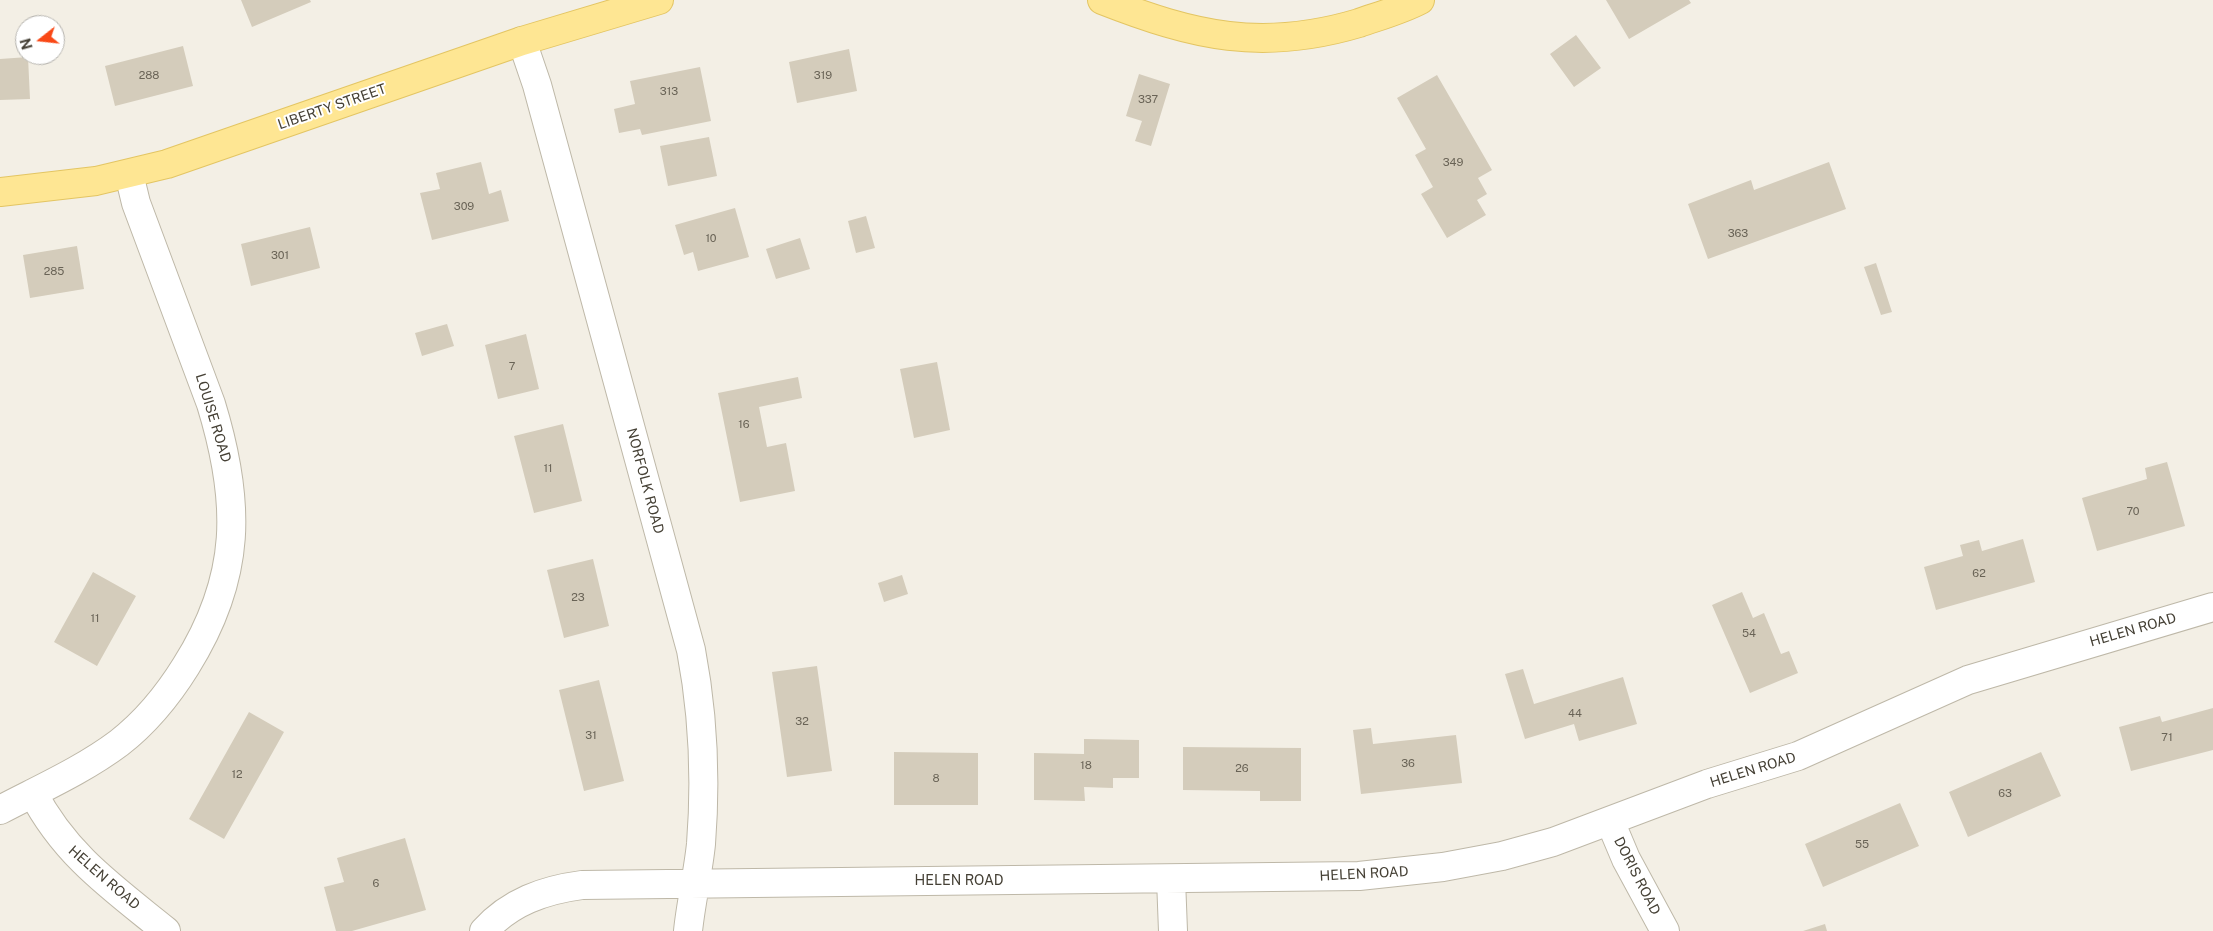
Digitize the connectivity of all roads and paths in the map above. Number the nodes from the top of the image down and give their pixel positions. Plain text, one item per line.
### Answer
1 (659, 0) edge
2 (1102, 0) edge
3 (1420, 0) edge
4 (522, 41) junction
5 (129, 174) junction
6 (0, 192) edge
7 (2213, 607) edge
8 (33, 793) junction
9 (0, 810) edge
10 (1610, 821) junction
11 (1171, 879) junction
12 (696, 882) junction
13 (166, 931) edge
14 (484, 931) edge
15 (688, 931) edge
16 (1173, 931) edge
17 (1665, 931) edge

1 - 4 main road, LIBERTY STREET
2 - 3 main road
4 - 5 main road, LIBERTY STREET
4 - 12 street, NORFOLK ROAD
5 - 6 main road, LIBERTY STREET
5 - 8 street, LOUISE ROAD
7 - 10 street, HELEN ROAD
8 - 9 street, LOUISE ROAD
8 - 13 street, HELEN ROAD
10 - 11 street, HELEN ROAD
10 - 17 street, DORIS ROAD
11 - 12 street, HELEN ROAD
11 - 16 street
12 - 14 street, HELEN ROAD
12 - 15 street, NORFOLK ROAD

